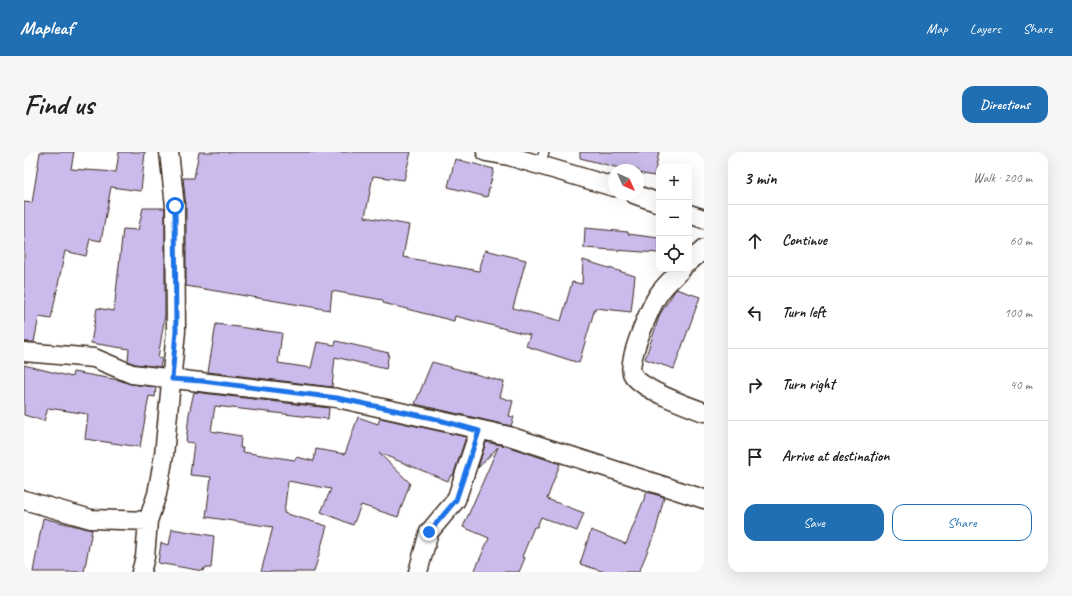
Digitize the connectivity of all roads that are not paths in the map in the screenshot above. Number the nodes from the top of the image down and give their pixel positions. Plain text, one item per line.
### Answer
1 (169, 152) edge
2 (486, 152) edge
3 (542, 158) edge
4 (608, 185) edge
5 (644, 198) edge
6 (656, 202) edge
7 (692, 215) edge
8 (704, 219) edge
9 (704, 249) edge
10 (692, 259) edge
11 (679, 272) edge
12 (24, 352) edge
13 (172, 379) junction
14 (704, 412) edge
15 (479, 431) junction
16 (704, 499) edge
17 (24, 500) edge
18 (148, 521) junction
19 (141, 572) edge
20 (418, 572) edge

1 - 13 street
2 - 3 street
3 - 4 street
5 - 6 street
7 - 8 street
9 - 10 street
11 - 14 street
12 - 13 street
13 - 15 street
13 - 18 street
15 - 16 street
15 - 20 street
17 - 18 street
18 - 19 street

